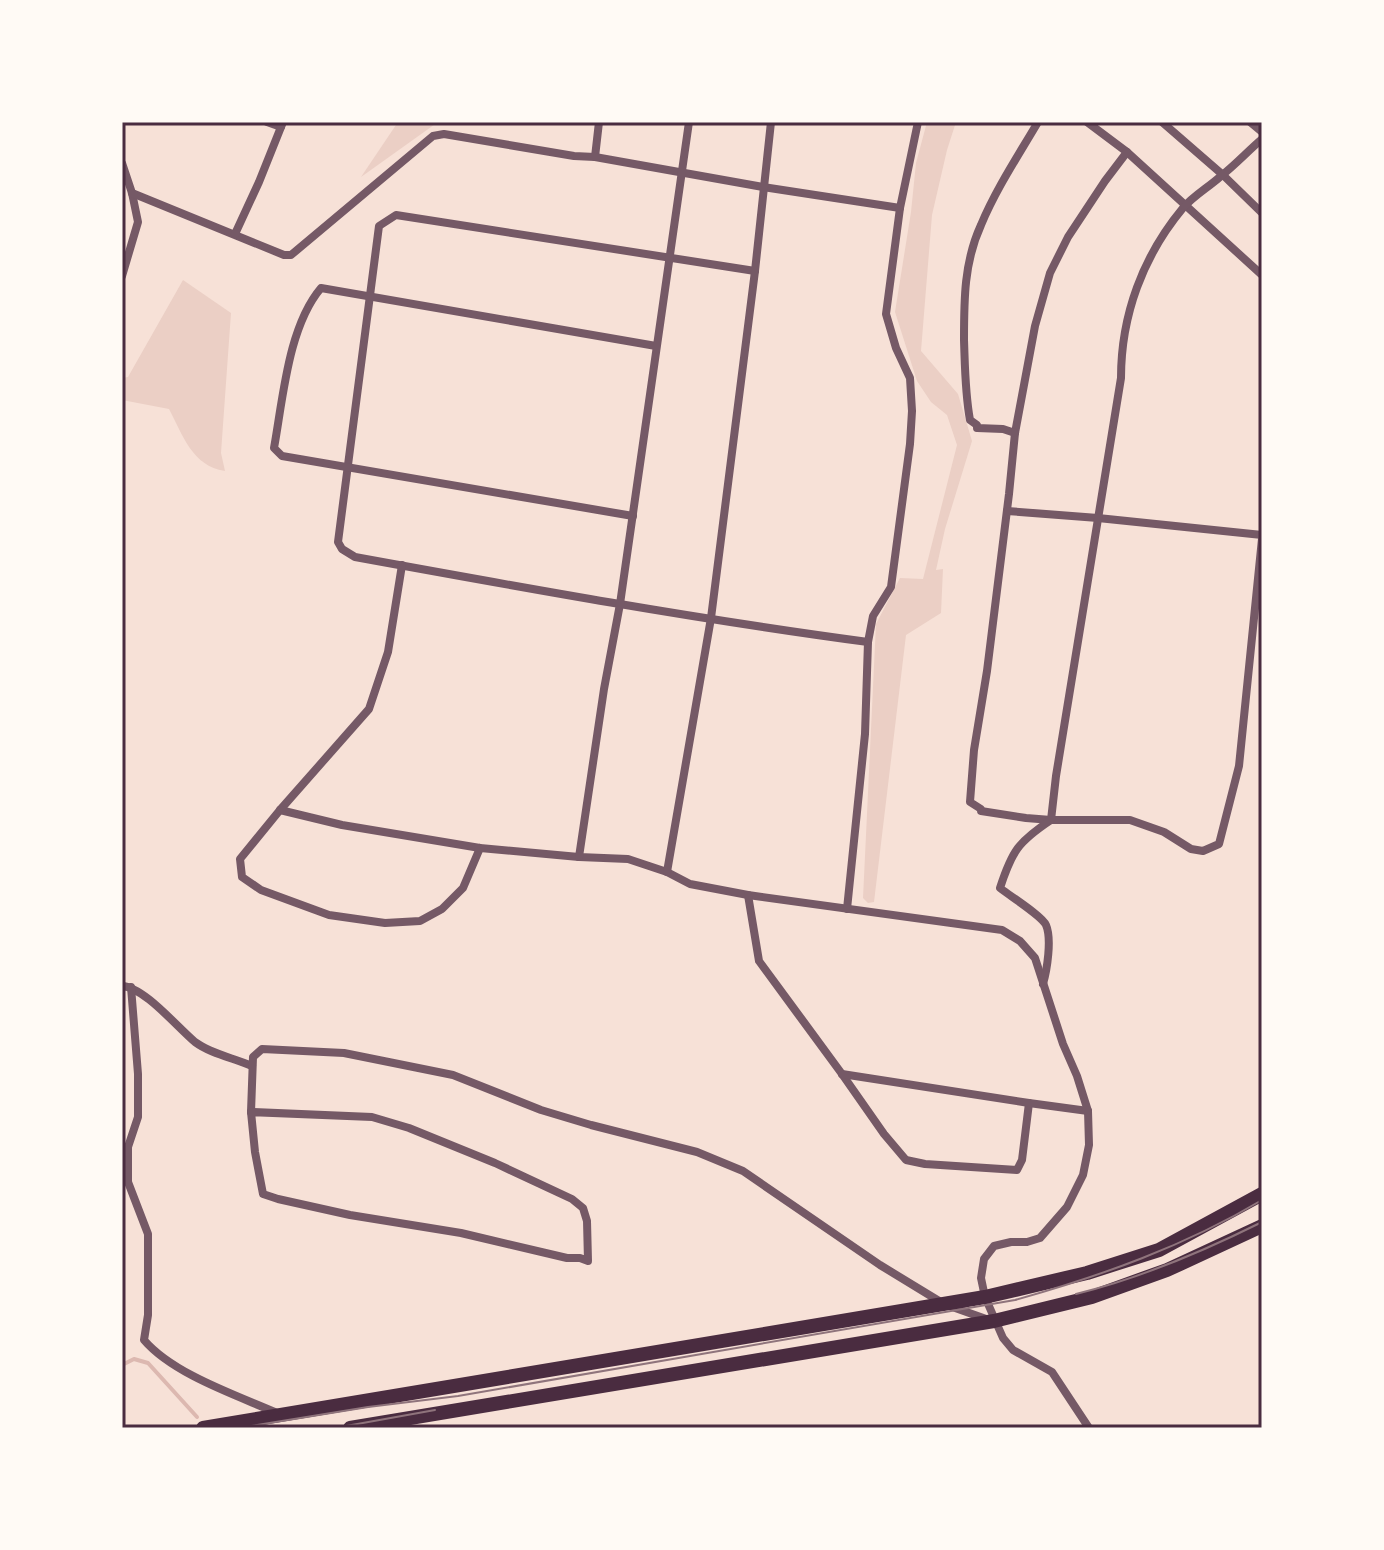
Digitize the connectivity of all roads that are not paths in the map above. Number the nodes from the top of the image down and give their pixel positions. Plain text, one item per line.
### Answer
1 (267, 122) edge
2 (599, 122) edge
3 (689, 122) edge
4 (771, 122) edge
5 (918, 122) edge
6 (1038, 122) edge
7 (1087, 122) edge
8 (1162, 122) edge
9 (1250, 122) edge
10 (282, 125) edge
11 (1262, 132) edge
12 (1262, 139) edge
13 (1127, 152) junction
14 (595, 157) junction
15 (122, 163) edge
16 (682, 172) junction
17 (1223, 175) junction
18 (763, 187) junction
19 (132, 193) junction
20 (1184, 206) junction
21 (900, 208) junction
22 (1262, 213) edge
23 (235, 234) junction
24 (671, 259) junction
25 (755, 271) junction
26 (1262, 275) edge
27 (122, 276) edge
28 (370, 296) junction
29 (656, 346) junction
30 (1015, 433) junction
31 (347, 468) junction
32 (1007, 511) junction
33 (633, 516) junction
34 (1098, 518) junction
35 (1262, 537) edge
36 (402, 565) junction
37 (620, 604) junction
38 (711, 618) junction
39 (868, 642) junction
40 (280, 810) junction
41 (1051, 820) junction
42 (480, 848) junction
43 (579, 857) junction
44 (667, 872) junction
45 (748, 895) junction
46 (847, 909) junction
47 (1043, 985) junction
48 (127, 986) edge
49 (252, 1066) junction
50 (842, 1074) junction
51 (1029, 1103) junction
52 (1088, 1111) junction
53 (251, 1112) junction
54 (1262, 1194) edge
55 (1262, 1226) edge
56 (985, 1297) junction
57 (944, 1304) junction
58 (994, 1321) junction
59 (281, 1415) junction
60 (361, 1427) edge
61 (203, 1428) edge
62 (1089, 1428) edge

1 - 10 street
2 - 14 street
3 - 16 street
4 - 18 street
5 - 21 street
6 - 30 street
7 - 13 street
8 - 17 street
9 - 11 street
10 - 23 street
12 - 17 street
13 - 20 street
13 - 30 street
14 - 16 street
14 - 23 street
15 - 19 street
16 - 18 street
16 - 24 street
17 - 20 street
17 - 22 street
18 - 21 street
18 - 25 street
19 - 23 street
19 - 27 street
20 - 26 street
20 - 34 street
21 - 39 street
24 - 25 street
24 - 28 street
24 - 29 street
25 - 38 street
28 - 29 street
28 - 31 street
28 - 31 street
29 - 33 street
30 - 32 street
31 - 33 street
31 - 36 street
32 - 34 street
32 - 41 street
33 - 37 street
34 - 35 street
34 - 41 street
35 - 41 street
36 - 37 street
36 - 40 street
37 - 38 street
37 - 43 street
38 - 39 street
38 - 44 street
39 - 46 street
40 - 42 street
40 - 42 street
41 - 47 street
42 - 43 street
43 - 44 street
44 - 45 street
45 - 46 street
45 - 50 street
46 - 47 street
47 - 52 street
48 - 49 street
48 - 59 street
49 - 53 street
49 - 57 street
50 - 51 street
50 - 51 street
51 - 52 street
52 - 56 street
53 - 53 street
54 - 56 main road
55 - 58 main road
56 - 57 main road
56 - 58 street
57 - 58 street
57 - 59 main road
58 - 60 main road
58 - 62 street
59 - 61 main road

